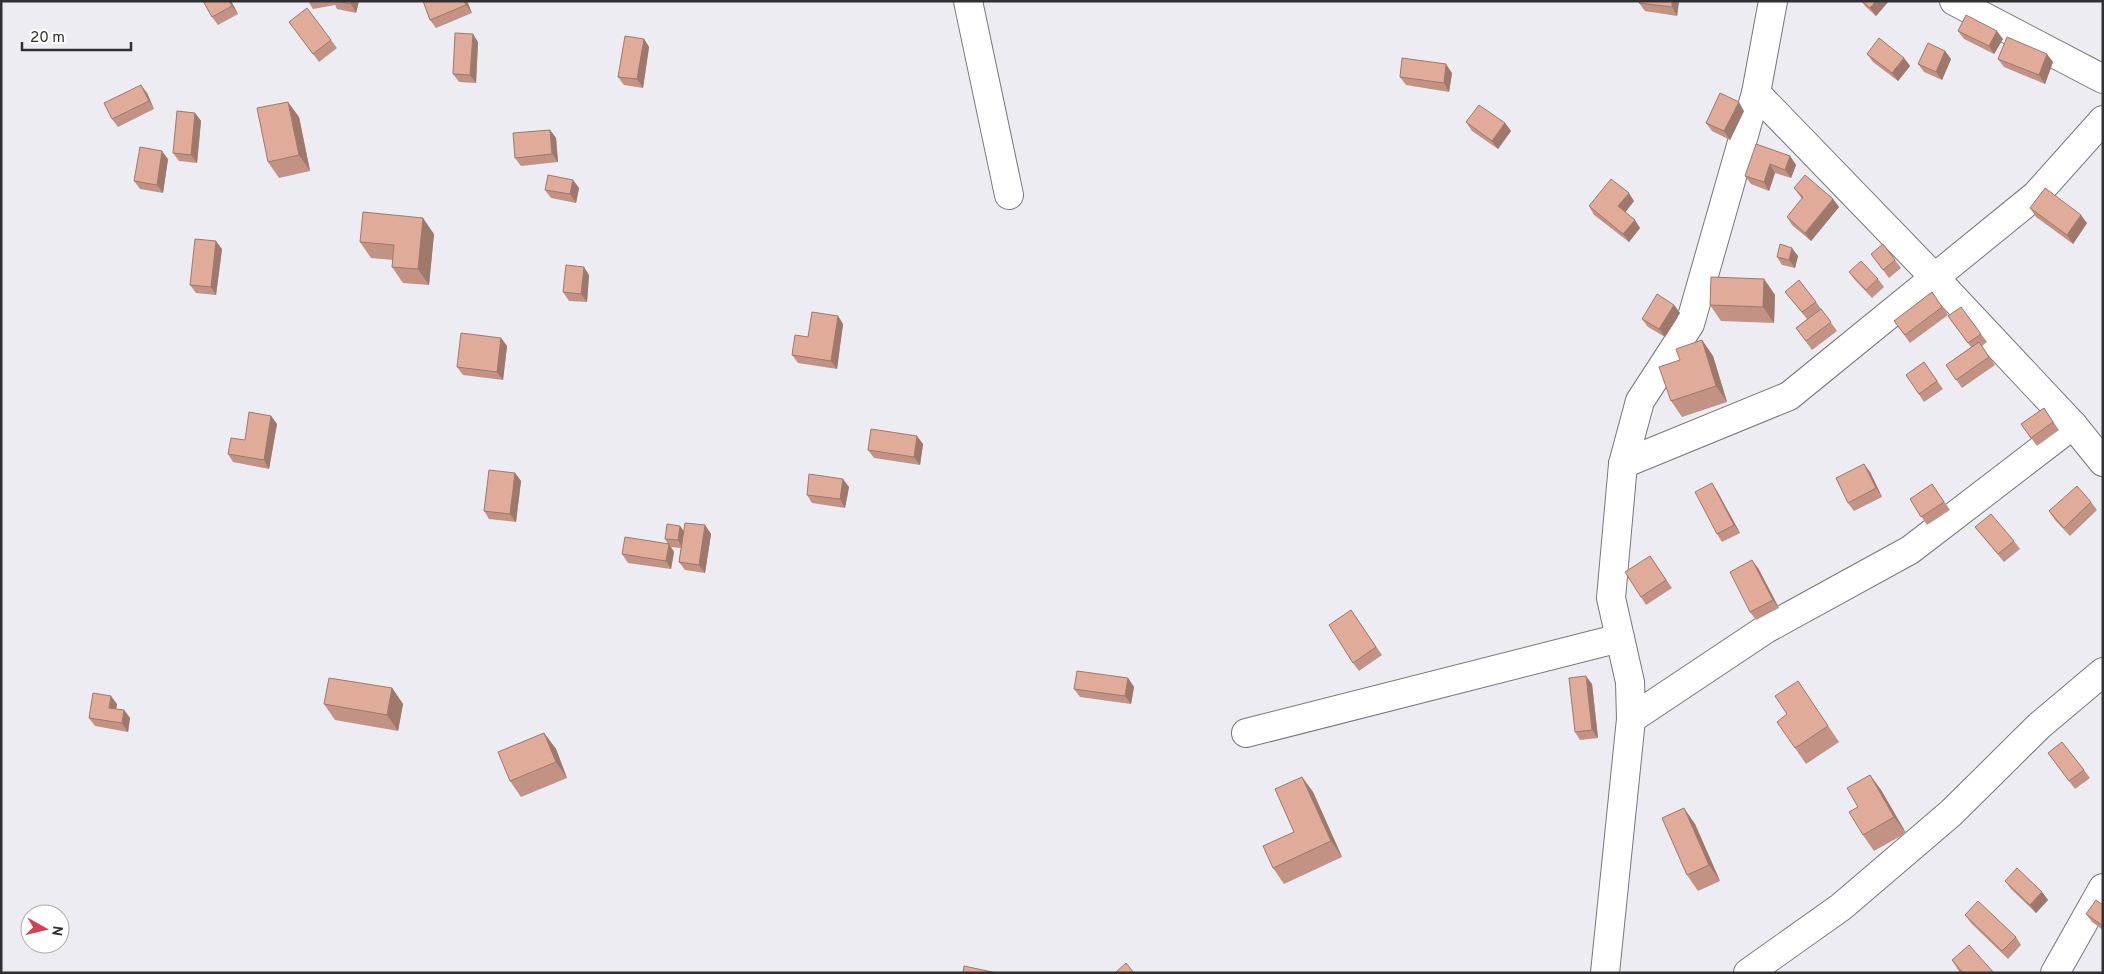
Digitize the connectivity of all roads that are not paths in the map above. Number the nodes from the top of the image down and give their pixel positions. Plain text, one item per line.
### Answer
1 (968, 1) edge
2 (1773, 1) edge
3 (1954, 1) edge
4 (2103, 79) edge
5 (1756, 93) junction
6 (2103, 120) edge
7 (1009, 195) dead end
8 (1935, 278) junction
9 (2073, 425) junction
10 (2103, 462) edge
11 (1623, 464) junction
12 (1620, 638) junction
13 (2103, 672) edge
14 (1631, 719) junction
15 (1246, 733) dead end
16 (2103, 888) edge
17 (1605, 973) edge
18 (1748, 973) edge
19 (2055, 973) edge

1 - 7 street
2 - 5 street
3 - 4 street
5 - 8 street
5 - 11 street
6 - 8 street
8 - 9 street
8 - 11 street
9 - 10 street
9 - 14 street
11 - 12 street
12 - 14 street
12 - 15 street
13 - 18 street
14 - 17 street
16 - 19 street

